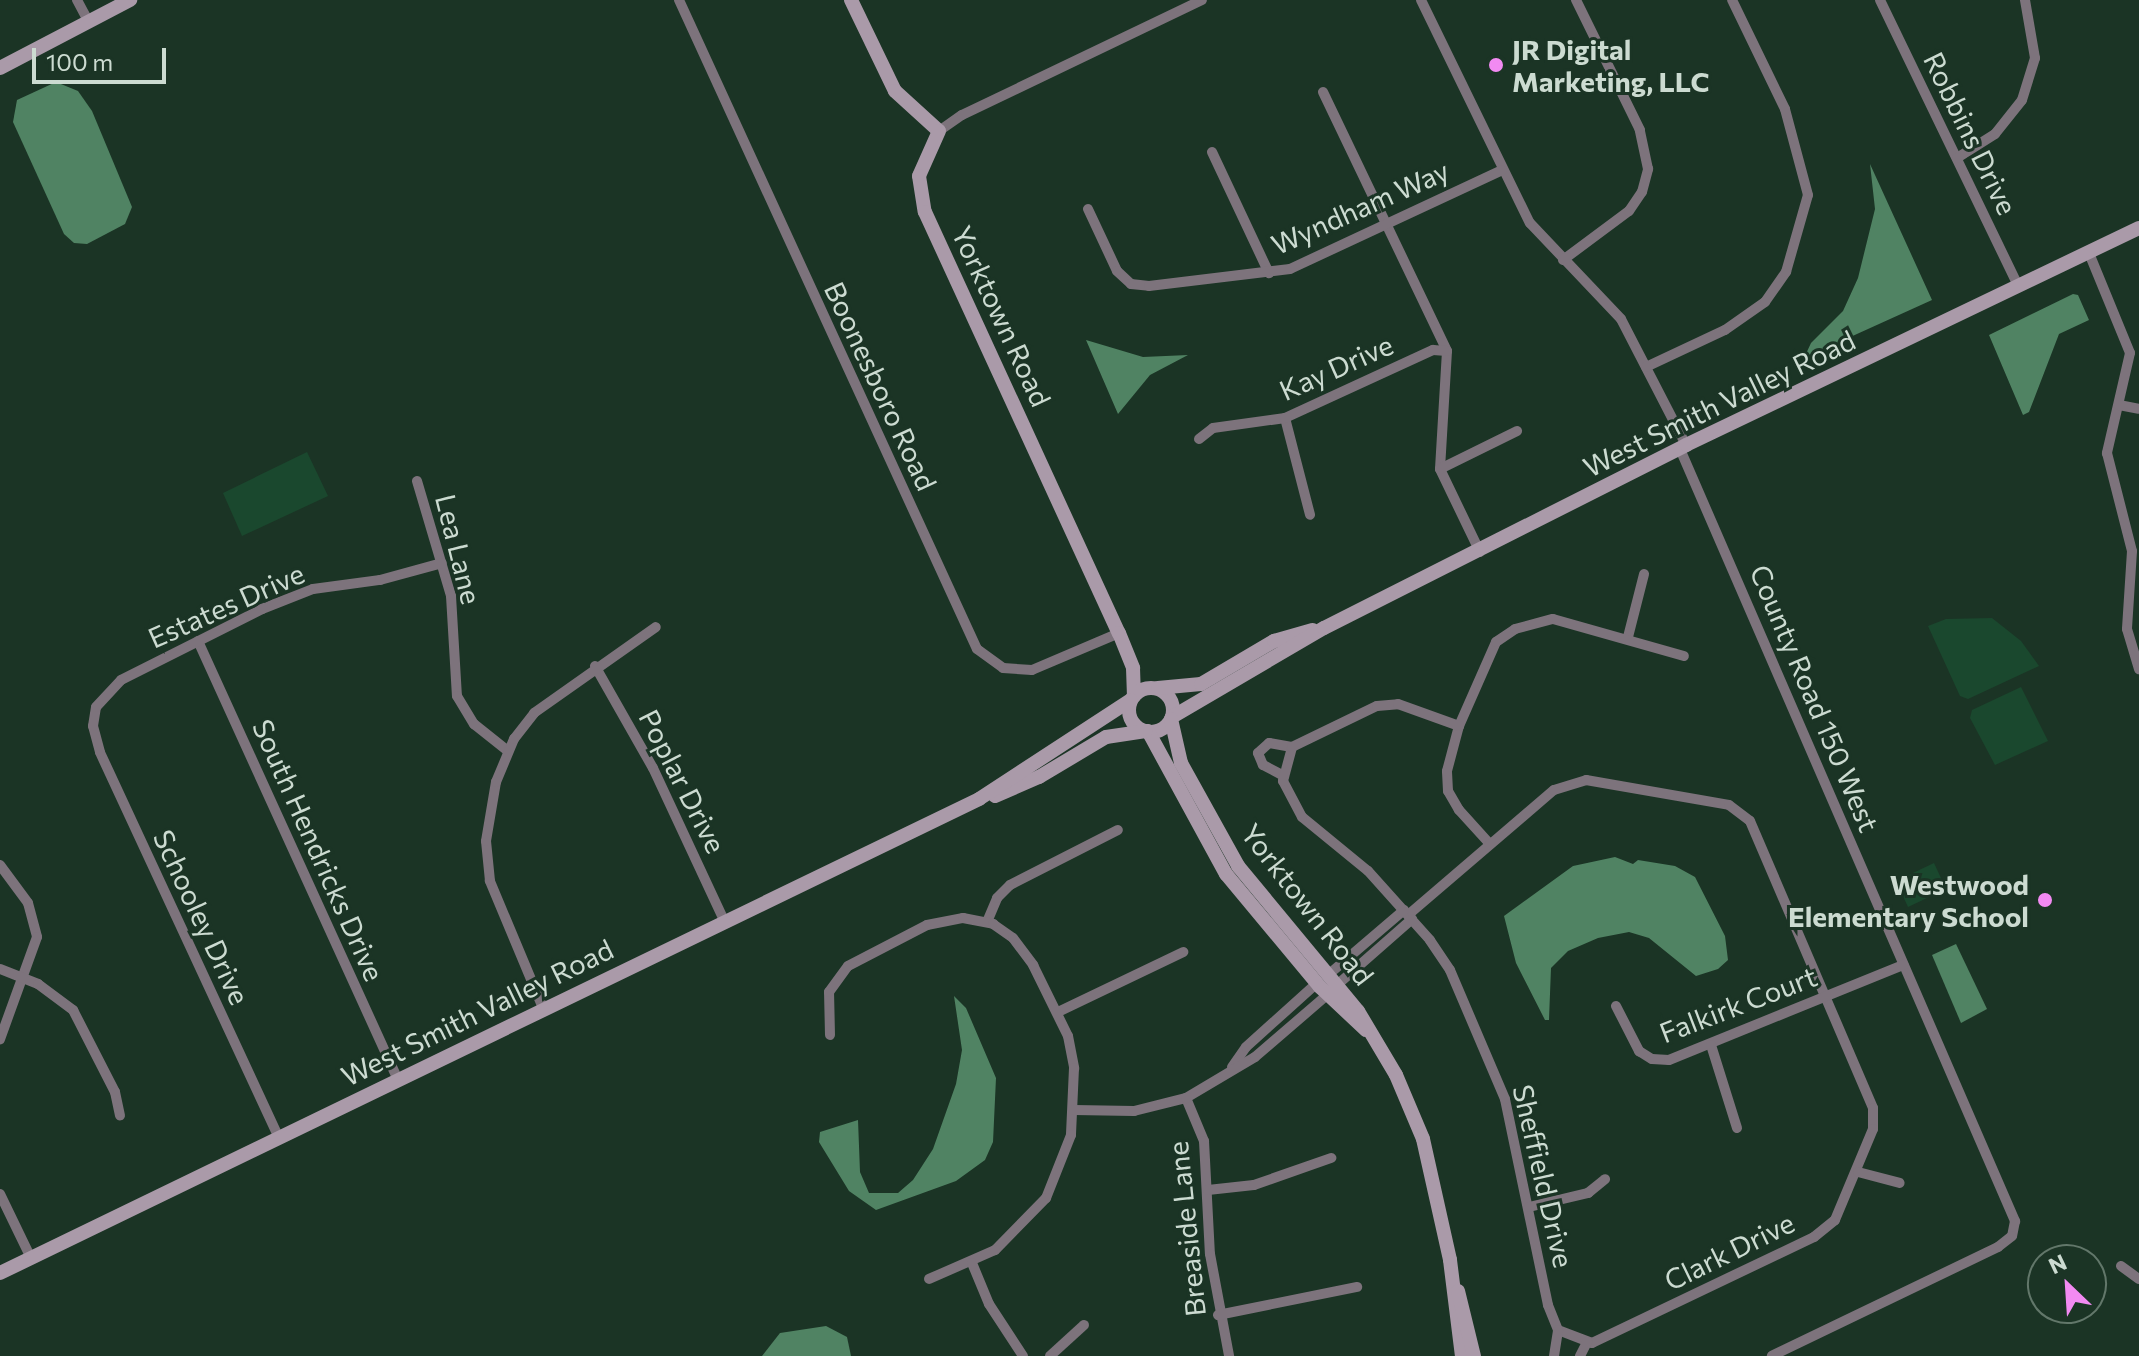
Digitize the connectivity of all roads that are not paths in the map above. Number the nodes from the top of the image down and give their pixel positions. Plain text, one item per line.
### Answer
1 (77, 0) edge
2 (130, 0) edge
3 (679, 0) edge
4 (851, 0) edge
5 (1202, 0) edge
6 (1421, 0) edge
7 (1576, 0) edge
8 (1732, 0) edge
9 (1880, 0) edge
10 (2025, 0) edge
11 (88, 21) junction
12 (0, 68) edge
13 (1323, 92) dead end
14 (939, 131) junction
15 (1212, 152) dead end
16 (1957, 158) junction
17 (1502, 170) junction
18 (1088, 209) dead end
19 (1388, 224) junction
20 (2139, 228) edge
21 (2089, 253) junction
22 (1563, 260) junction
23 (1269, 273) junction
24 (2018, 286) junction
25 (1447, 351) junction
26 (1646, 367) junction
27 (2119, 405) junction
28 (2139, 409) edge
29 (1285, 418) junction
30 (1517, 431) dead end
31 (1199, 439) dead end
32 (1683, 447) junction
33 (1440, 469) junction
34 (417, 481) dead end
35 (1310, 515) dead end
36 (2135, 550) edge
37 (1480, 552) junction
38 (442, 563) junction
39 (1644, 574) dead end
40 (656, 627) dead end
41 (1324, 628) junction
42 (1119, 633) junction
43 (1628, 637) junction
44 (198, 641) junction
45 (1684, 656) dead end
46 (595, 666) junction
47 (1133, 668) junction
48 (2139, 669) edge
49 (1156, 688) junction
50 (1132, 698) junction
51 (95, 713) joint
52 (1172, 718) junction
53 (1459, 726) junction
54 (1147, 731) junction
55 (1292, 747) junction
56 (508, 751) junction
57 (1283, 778) junction
58 (979, 799) junction
59 (1118, 830) dead end
60 (1489, 843) junction
61 (0, 865) edge
62 (1408, 914) junction
63 (724, 920) junction
64 (987, 922) junction
65 (1183, 952) dead end
66 (1903, 965) junction
67 (0, 969) edge
68 (26, 978) junction
69 (1327, 984) junction
70 (1826, 995) junction
71 (1616, 1006) dead end
72 (543, 1008) junction
73 (1058, 1012) junction
74 (830, 1035) dead end
75 (0, 1039) edge
76 (1711, 1045) junction
77 (398, 1079) junction
78 (1186, 1098) junction
79 (1074, 1110) junction
80 (120, 1115) dead end
81 (1737, 1128) dead end
82 (279, 1138) junction
83 (1331, 1158) dead end
84 (1858, 1172) junction
85 (1605, 1179) dead end
86 (1900, 1183) dead end
87 (1208, 1190) junction
88 (0, 1194) edge
89 (1529, 1207) junction
90 (31, 1258) junction
91 (972, 1263) junction
92 (2121, 1266) dead end
93 (0, 1273) edge
94 (929, 1279) dead end
95 (2139, 1279) edge
96 (1454, 1284) junction
97 (1357, 1287) dead end
98 (1218, 1315) junction
99 (1084, 1325) dead end
100 (1558, 1330) junction
101 (1589, 1342) junction
102 (1023, 1356) edge
103 (1050, 1356) edge
104 (1229, 1356) edge
105 (1462, 1356) edge
106 (1474, 1356) edge
107 (1554, 1356) edge
108 (1580, 1356) edge
109 (1772, 1356) edge

1 - 11 street
2 - 11 main road
3 - 42 street, Boonesboro Road
4 - 14 main road
5 - 14 street
6 - 17 street, County Road 150 West
7 - 22 street
8 - 26 street
9 - 16 street, Robbins Drive
10 - 16 street
11 - 12 main road
13 - 19 street
14 - 42 main road, Yorktown Road
15 - 23 street
16 - 24 street, Robbins Drive
17 - 19 street, Wyndham Way
17 - 22 street, County Road 150 West
18 - 23 street, Wyndham Way
19 - 23 street, Wyndham Way
19 - 25 street
20 - 21 main road, West Smith Valley Road
21 - 24 main road, West Smith Valley Road
21 - 27 street
22 - 26 street, County Road 150 West
24 - 32 main road, West Smith Valley Road
25 - 29 street, Kay Drive
25 - 33 street
26 - 32 street, County Road 150 West
27 - 28 street
27 - 36 street
29 - 31 street, Kay Drive
29 - 35 street
30 - 33 street
32 - 37 main road, West Smith Valley Road
32 - 66 street, County Road 150 West
33 - 37 street
34 - 38 street, Lea Lane
36 - 48 street
37 - 41 main road, West Smith Valley Road
38 - 44 street, Estates Drive
38 - 56 street, Lea Lane
39 - 43 street
40 - 46 street
41 - 49 main road, West Smith Valley Road
41 - 52 main road, West Smith Valley Road
42 - 47 main road, Yorktown Road
43 - 45 street
43 - 53 street
44 - 51 street, Estates Drive
44 - 77 street, South Hendricks Drive
46 - 56 street
46 - 63 street, Poplar Drive
47 - 49 main road, Yorktown Road
47 - 50 main road, Yorktown Road
49 - 50 main road
49 - 52 main road
50 - 54 main road
50 - 58 main road, West Smith Valley Road
51 - 82 street, Schooley Drive
52 - 54 main road
52 - 69 main road, Yorktown Road
53 - 55 street
53 - 60 street
54 - 58 main road, West Smith Valley Road
54 - 69 main road, Yorktown Road
55 - 57 street
55 - 57 street, Sheffield Drive
56 - 72 street
57 - 62 street, Sheffield Drive
58 - 63 main road, West Smith Valley Road
59 - 64 street
60 - 62 street
60 - 70 street, Clark Drive
61 - 68 street
62 - 69 street
62 - 89 street, Sheffield Drive
63 - 72 main road, West Smith Valley Road
64 - 73 street
64 - 74 street
65 - 73 street
66 - 70 street, Falkirk Court
66 - 109 street, County Road 150 West
67 - 68 street
68 - 75 street
68 - 80 street
69 - 78 street
69 - 96 main road, Yorktown Road
70 - 76 street, Falkirk Court
70 - 84 street, Clark Drive
71 - 76 street, Falkirk Court
72 - 77 main road, West Smith Valley Road
73 - 79 street
76 - 81 street
77 - 82 main road, West Smith Valley Road
78 - 79 street
78 - 87 street, Breaside Lane
79 - 91 street
82 - 90 main road, West Smith Valley Road
83 - 87 street
84 - 86 street
84 - 101 street, Clark Drive
85 - 89 street
87 - 98 street, Breaside Lane
88 - 90 street
89 - 100 street, Sheffield Drive
90 - 93 main road, West Smith Valley Road
91 - 94 street
91 - 102 street
92 - 95 street
96 - 105 main road, Yorktown Road
96 - 106 main road, Yorktown Road
97 - 98 street
98 - 104 street, Breaside Lane
99 - 103 street
100 - 101 street
100 - 107 street
101 - 108 street

